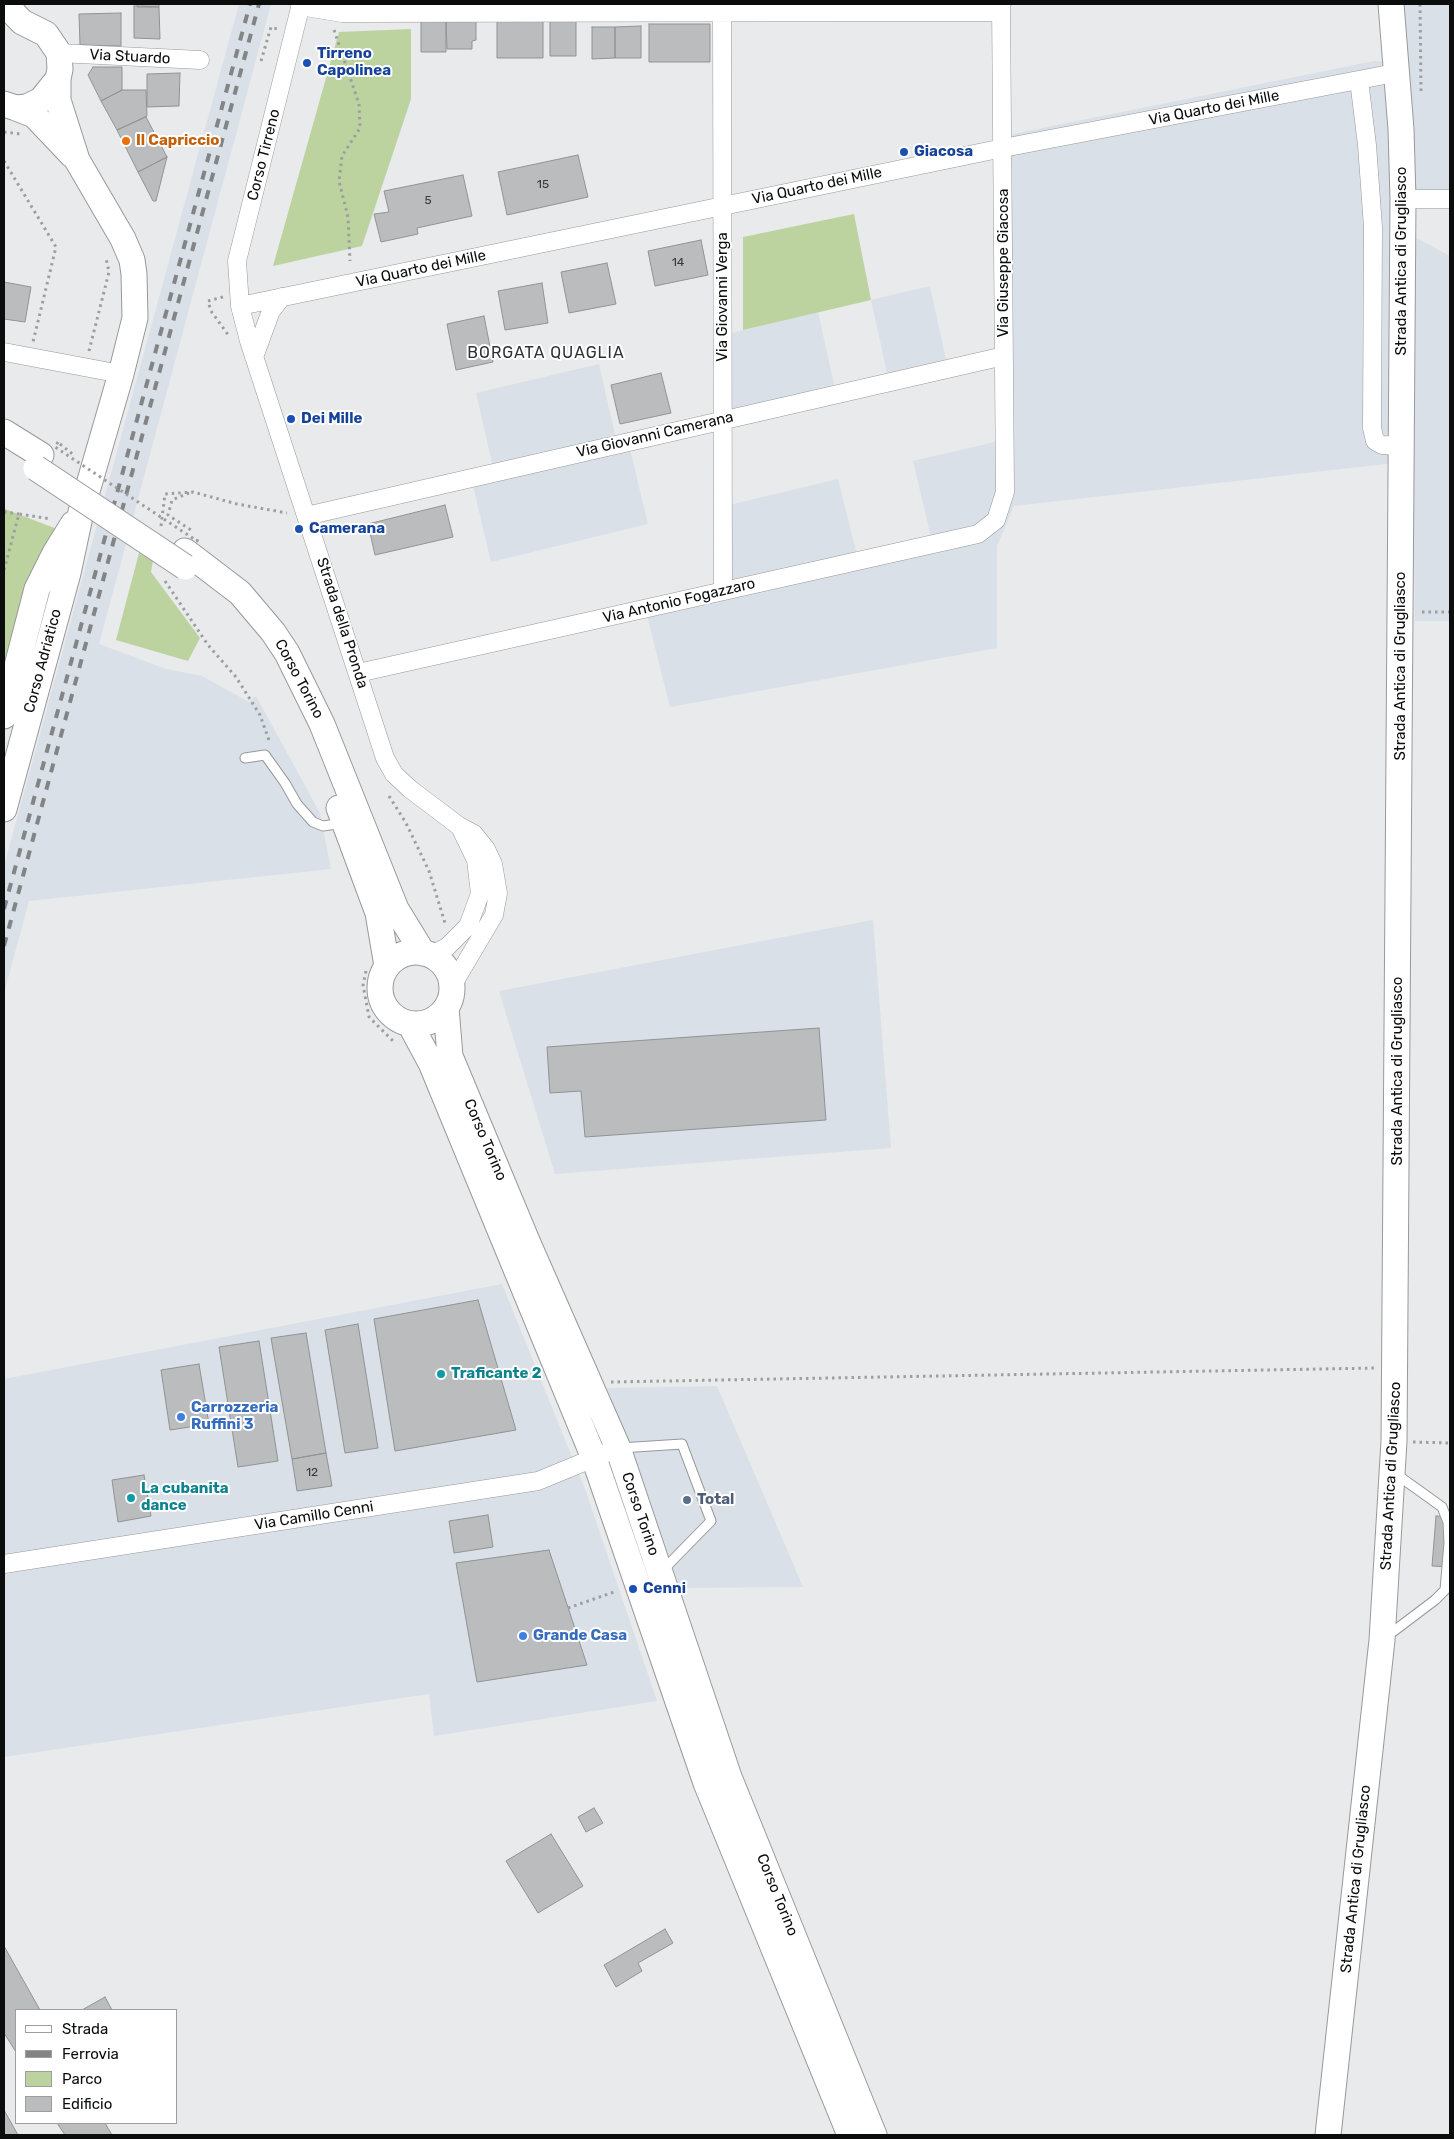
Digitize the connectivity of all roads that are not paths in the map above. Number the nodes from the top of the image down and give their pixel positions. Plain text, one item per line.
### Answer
1 (5, 4) edge
2 (1391, 4) edge
3 (301, 5) edge
4 (722, 8) edge
5 (1001, 8) edge
6 (339, 14) edge
7 (13, 25) edge
8 (59, 53) junction
9 (200, 60) dead end
10 (1395, 73) junction
11 (58, 79) junction
12 (1359, 80) junction
13 (10, 106) edge
14 (1003, 148) junction
15 (78, 160) junction
16 (1450, 198) edge
17 (1403, 199) junction
18 (722, 206) junction
19 (282, 298) junction
20 (240, 306) junction
21 (4, 352) edge
22 (1004, 356) junction
23 (254, 357) junction
24 (121, 374) junction
25 (723, 419) junction
26 (4, 432) edge
27 (4, 448) edge
28 (1401, 453) junction
29 (45, 455) junction
30 (81, 512) junction
31 (306, 516) junction
32 (996, 520) joint
33 (190, 551) junction
34 (723, 591) junction
35 (358, 673) junction
36 (4, 716) edge
37 (245, 758) dead end
38 (4, 809) edge
39 (352, 820) junction
40 (459, 826) junction
41 (427, 954) junction
42 (387, 966) junction
43 (449, 997) junction
44 (410, 1024) junction
45 (618, 1448) junction
46 (594, 1458) junction
47 (1392, 1472) junction
48 (4, 1564) edge
49 (660, 1573) junction
50 (1382, 1640) junction
51 (850, 2135) edge
52 (874, 2135) edge
53 (1328, 2135) edge

1 - 7 street
2 - 10 street, Strada Antica di Grugliasco
3 - 6 street
3 - 20 street, Corso Tirreno
4 - 5 street
4 - 6 street
4 - 18 street, Via Giovanni Verga
5 - 14 street, Via Giuseppe Giacosa
7 - 8 street
8 - 9 street, Via Stuardo
8 - 11 street
10 - 12 street, Via Quarto dei Mille
10 - 17 street, Strada Antica di Grugliasco
11 - 13 street
11 - 15 street
12 - 14 street, Via Quarto dei Mille
12 - 28 street
13 - 15 street
14 - 18 street, Via Quarto dei Mille
14 - 22 street, Via Giuseppe Giacosa
15 - 24 street, Corso Adriatico
16 - 17 street
17 - 28 street, Strada Antica di Grugliasco
18 - 19 street, Via Quarto dei Mille
18 - 25 street, Via Giovanni Verga
19 - 20 street, Via Quarto dei Mille
19 - 23 street
20 - 23 street, Strada della Pronda
21 - 24 street
22 - 25 street, Via Giovanni Camerana
22 - 32 street, Via Giuseppe Giacosa
23 - 31 street, Strada della Pronda
24 - 30 street, Corso Adriatico
25 - 31 street, Via Giovanni Camerana
25 - 34 street, Via Giovanni Verga
26 - 29 street, Corso Torino
27 - 29 street, Corso Torino
28 - 47 street, Strada Antica di Grugliasco
29 - 33 street, Corso Torino, bridge
29 - 33 street, Corso Torino
30 - 36 street, Corso Adriatico
30 - 38 street, Corso Adriatico
31 - 35 street, Strada della Pronda
32 - 34 street, Via Antonio Fogazzaro
33 - 39 street, Corso Torino
34 - 35 street, Via Antonio Fogazzaro
35 - 40 street, Strada della Pronda
37 - 39 lane
39 - 41 street, Corso Torino
39 - 42 street, Corso Torino
40 - 41 street, Strada della Pronda
40 - 43 street, Strada della Pronda
41 - 42 street
41 - 43 street, Corso Torino
42 - 44 street, Corso Torino
43 - 44 street
43 - 45 street, Corso Torino
44 - 46 street, Corso Torino
45 - 46 street, Via Camillo Cenni
45 - 49 street, Corso Torino
45 - 49 lane
46 - 48 street, Via Camillo Cenni
46 - 51 street, Corso Torino
47 - 50 street, Strada Antica di Grugliasco
47 - 50 lane
49 - 52 street, Corso Torino
50 - 53 street, Strada Antica di Grugliasco

